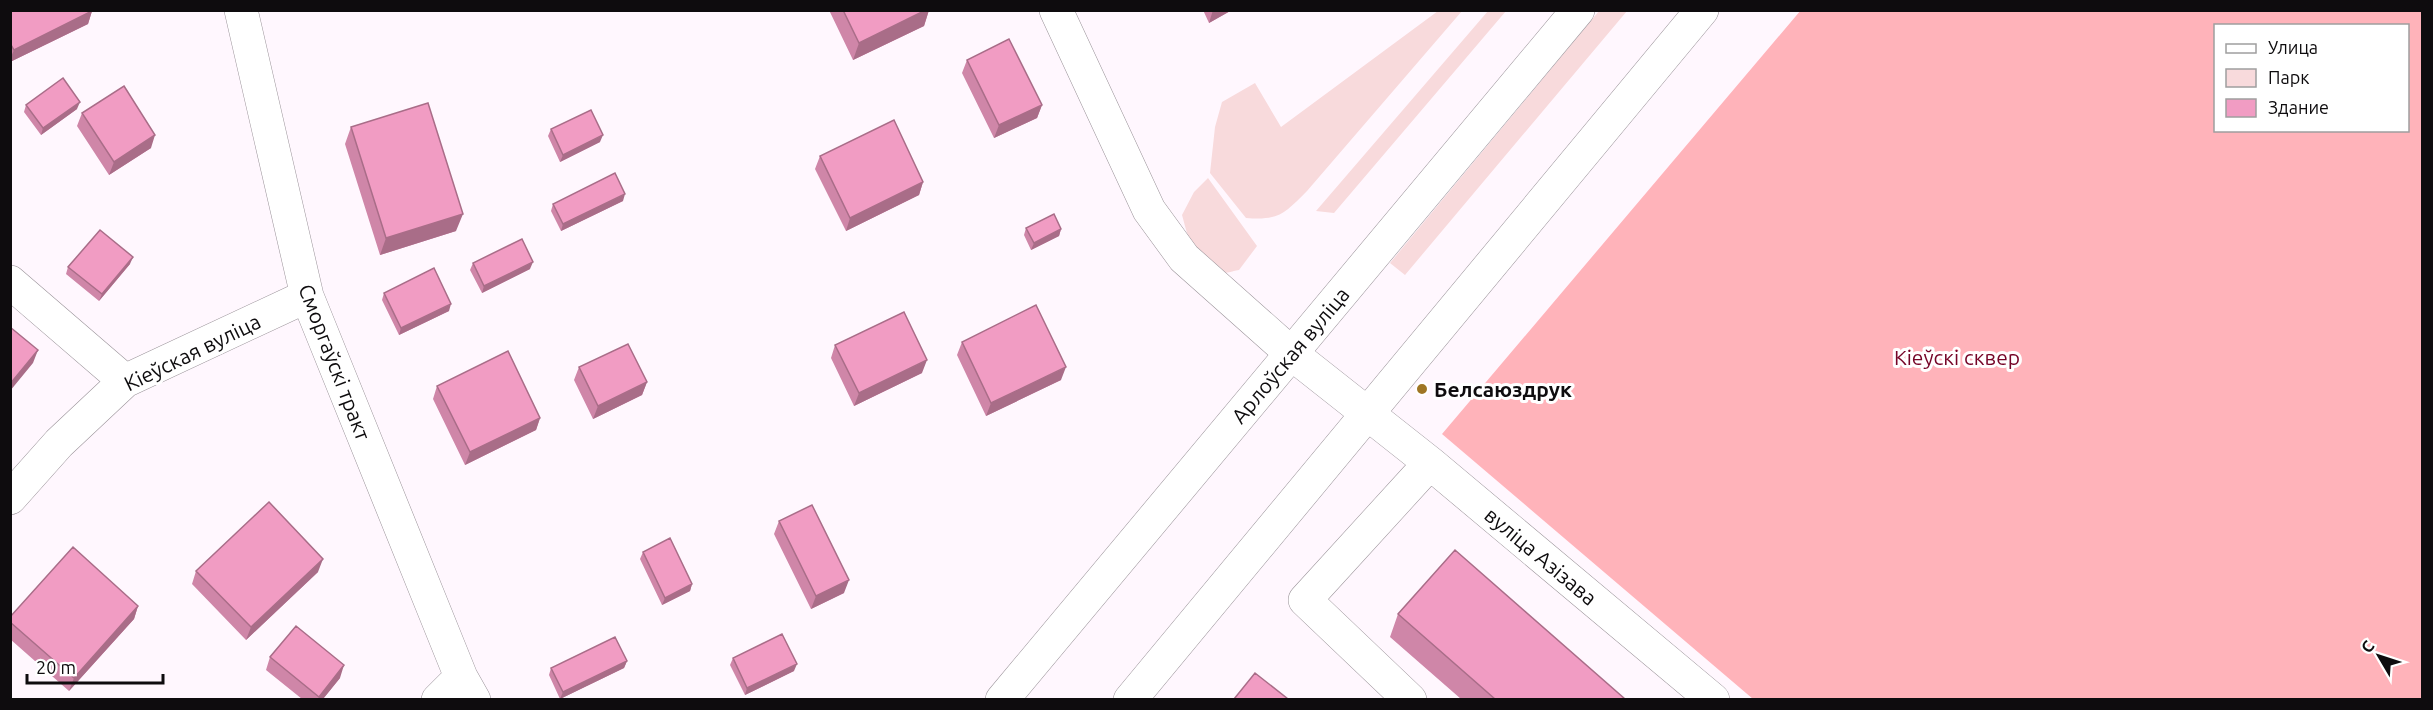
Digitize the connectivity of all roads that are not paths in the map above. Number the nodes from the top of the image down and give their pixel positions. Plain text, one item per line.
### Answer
1 (241, 10) edge
2 (1056, 10) edge
3 (1578, 10) edge
4 (1702, 10) edge
5 (10, 282) edge
6 (307, 296) junction
7 (1292, 354) junction
8 (125, 381) junction
9 (1367, 415) junction
10 (1430, 463) junction
11 (10, 498) edge
12 (467, 688) edge
13 (438, 699) edge
14 (1002, 699) edge
15 (1130, 699) edge
16 (1411, 699) edge
17 (1713, 699) edge

1 - 6 street, Сморгаўскі тракт
2 - 7 street, вуліца Азізава
3 - 7 street, Арлоўская вуліца
4 - 9 street
5 - 8 street
6 - 8 street, Кіеўская вуліца
6 - 12 street, Сморгаўскі тракт
7 - 9 street, вуліца Азізава
7 - 14 street, Арлоўская вуліца
8 - 11 street, Кіеўская вуліца
9 - 10 street, вуліца Азізава
9 - 15 street
10 - 16 street
10 - 17 street, вуліца Азізава
12 - 13 street

